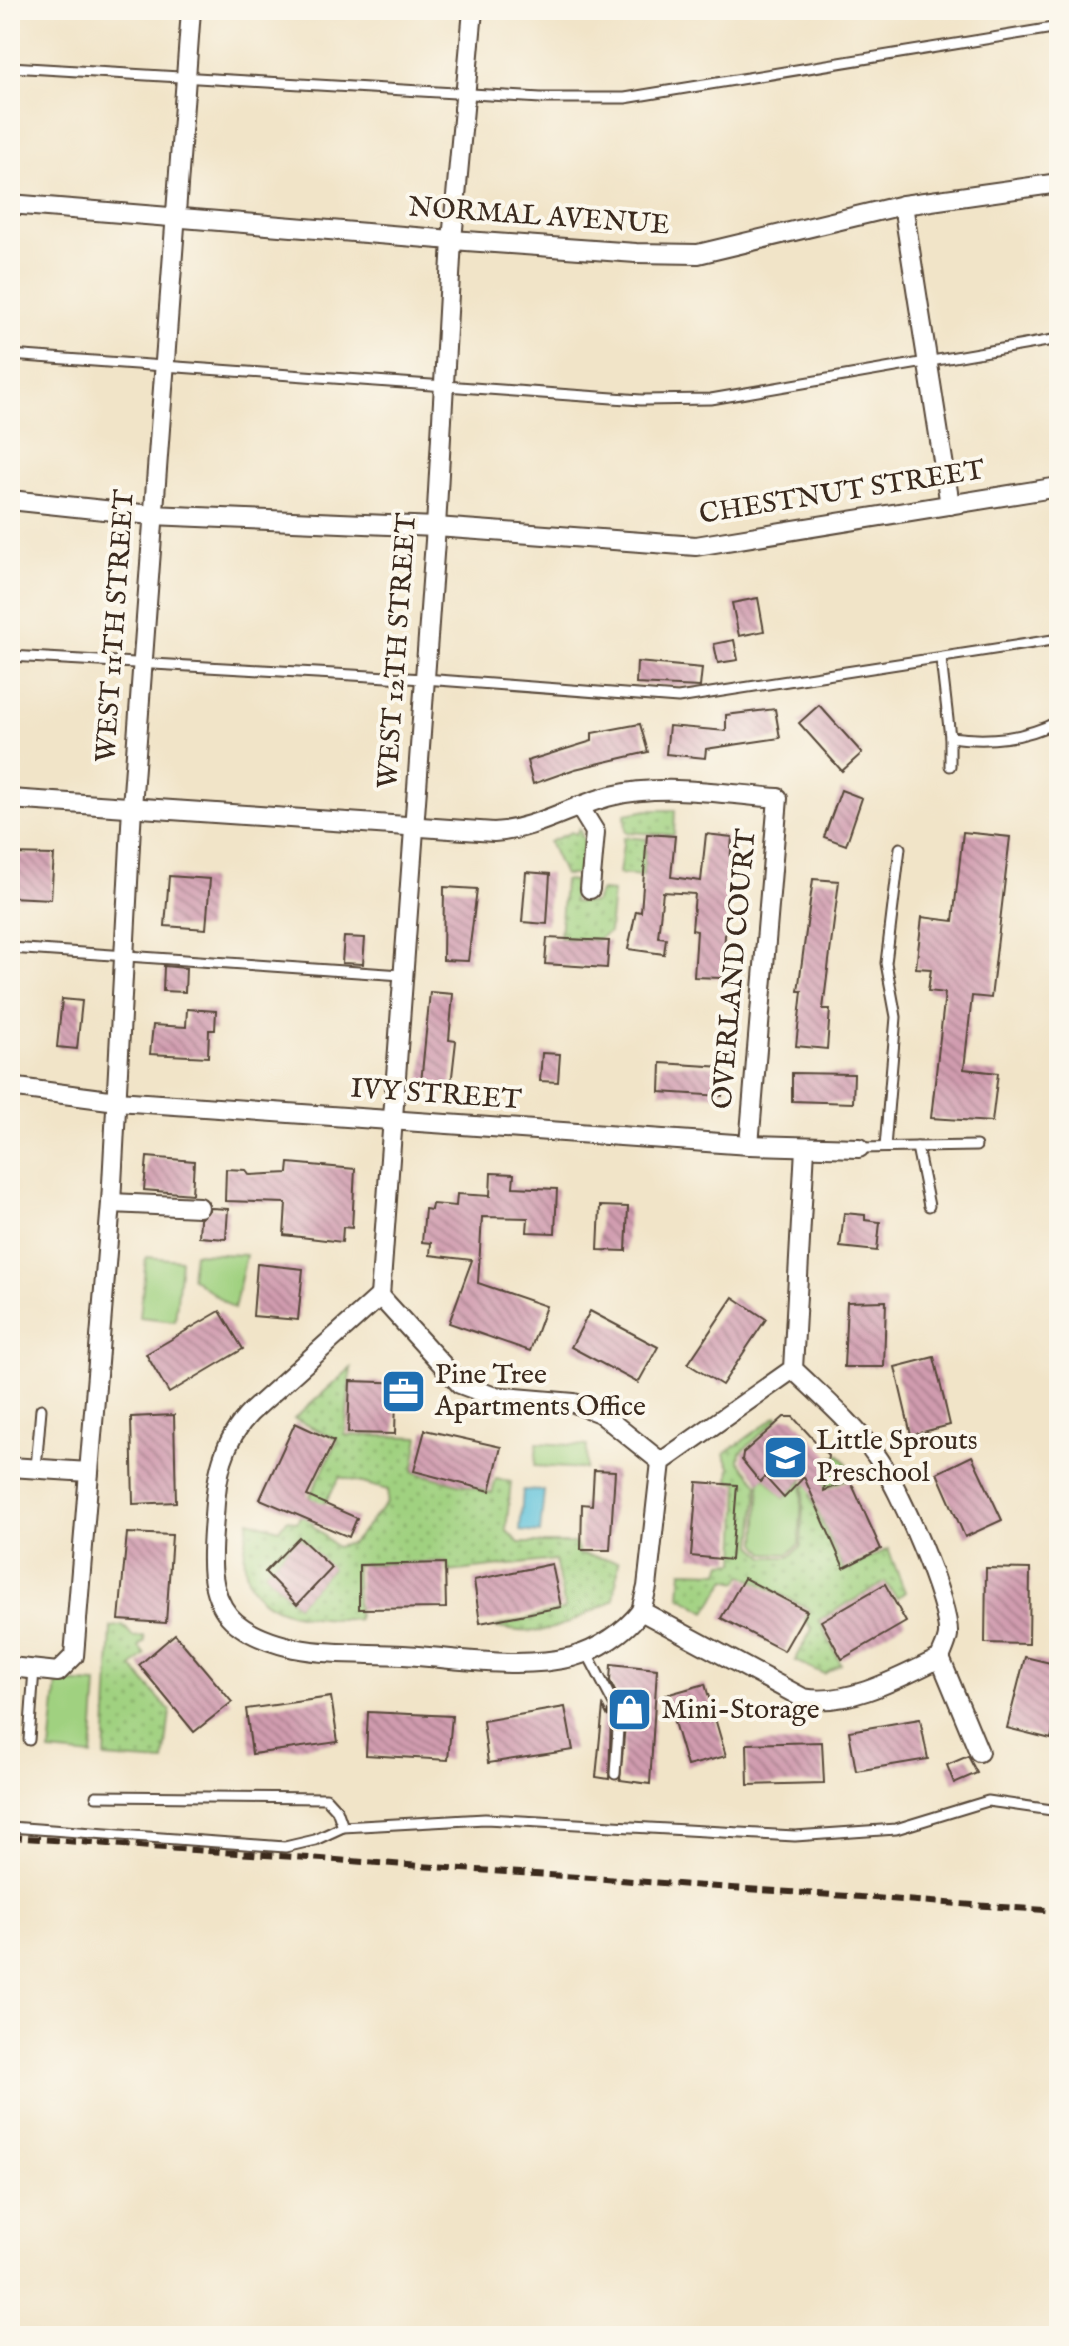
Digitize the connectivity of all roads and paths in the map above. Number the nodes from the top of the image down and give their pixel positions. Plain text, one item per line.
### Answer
1 (191, 10) edge
2 (473, 10) edge
3 (1059, 27) edge
4 (10, 67) edge
5 (186, 77) junction
6 (466, 92) junction
7 (1059, 183) edge
8 (10, 204) edge
9 (903, 205) junction
10 (178, 218) junction
11 (452, 240) junction
12 (1059, 339) edge
13 (10, 355) edge
14 (929, 359) junction
15 (164, 366) junction
16 (444, 384) junction
17 (1059, 487) edge
18 (10, 500) edge
19 (950, 505) junction
20 (151, 515) junction
21 (436, 527) junction
22 (1059, 639) edge
23 (10, 656) edge
24 (941, 659) junction
25 (141, 666) junction
26 (424, 679) junction
27 (1059, 721) edge
28 (950, 737) junction
29 (950, 766) dead end
30 (10, 799) edge
31 (579, 806) junction
32 (132, 807) junction
33 (413, 827) junction
34 (900, 848) dead end
35 (590, 889) dead end
36 (10, 948) edge
37 (124, 956) junction
38 (402, 975) junction
39 (10, 1087) edge
40 (117, 1101) junction
41 (391, 1120) junction
42 (749, 1145) junction
43 (976, 1146) dead end
44 (885, 1147) junction
45 (917, 1147) junction
46 (805, 1148) junction
47 (859, 1148) joint
48 (111, 1203) junction
49 (929, 1206) dead end
50 (199, 1207) dead end
51 (380, 1296) junction
52 (793, 1369) junction
53 (41, 1409) dead end
54 (661, 1462) junction
55 (10, 1467) edge
56 (36, 1468) junction
57 (89, 1472) junction
58 (641, 1611) junction
59 (586, 1651) junction
60 (940, 1658) junction
61 (10, 1667) edge
62 (34, 1669) junction
63 (29, 1740) dead end
64 (979, 1752) dead end
65 (615, 1774) dead end
66 (96, 1796) dead end
67 (1059, 1811) edge
68 (10, 1827) edge
69 (343, 1827) junction

1 - 5 street, WEST 11TH STREET
2 - 6 street, WEST 12TH STREET
3 - 6 lane
4 - 5 lane
5 - 6 lane
5 - 10 street, WEST 11TH STREET
6 - 11 street, WEST 12TH STREET
7 - 9 street, NORMAL AVENUE
8 - 10 street, NORMAL AVENUE
9 - 11 street, NORMAL AVENUE
9 - 14 street
10 - 11 street, NORMAL AVENUE
10 - 15 street, WEST 11TH STREET
11 - 16 street, WEST 12TH STREET
12 - 14 lane
13 - 15 lane
14 - 16 lane
14 - 19 street
15 - 16 lane
15 - 20 street, WEST 11TH STREET
16 - 21 street, WEST 12TH STREET
17 - 19 street, CHESTNUT STREET
18 - 20 street, CHESTNUT STREET
19 - 21 street, CHESTNUT STREET
20 - 21 street, CHESTNUT STREET
20 - 25 street, WEST 11TH STREET
21 - 26 street, WEST 12TH STREET
22 - 24 lane
23 - 25 lane
24 - 26 lane
24 - 28 lane
25 - 26 lane
25 - 32 street, WEST 11TH STREET
26 - 33 street, WEST 12TH STREET
27 - 28 lane
28 - 29 lane
30 - 32 street
31 - 33 street
31 - 35 street
31 - 42 street, OVERLAND COURT
32 - 33 street
32 - 37 street, WEST 11TH STREET
33 - 38 street, WEST 12TH STREET
34 - 44 lane
36 - 37 lane
37 - 38 lane
37 - 40 street, WEST 11TH STREET
38 - 41 street, WEST 12TH STREET
39 - 40 street, IVY STREET
40 - 41 street, IVY STREET
40 - 48 street, WEST 11TH STREET
41 - 42 street, IVY STREET
41 - 51 street, WEST 12TH STREET
42 - 46 street, IVY STREET
43 - 45 lane
44 - 45 lane
44 - 47 lane
45 - 49 lane
46 - 47 street, IVY STREET
46 - 52 street
48 - 50 street
48 - 57 street, WEST 11TH STREET
51 - 54 street
51 - 59 street
52 - 54 street
52 - 60 street
53 - 56 lane
54 - 58 street
55 - 56 street
56 - 57 street
57 - 62 street, WEST 11TH STREET
58 - 59 street
58 - 60 street
59 - 65 lane
60 - 64 street
61 - 62 street
62 - 63 lane
66 - 69 lane
67 - 69 lane
68 - 69 lane

